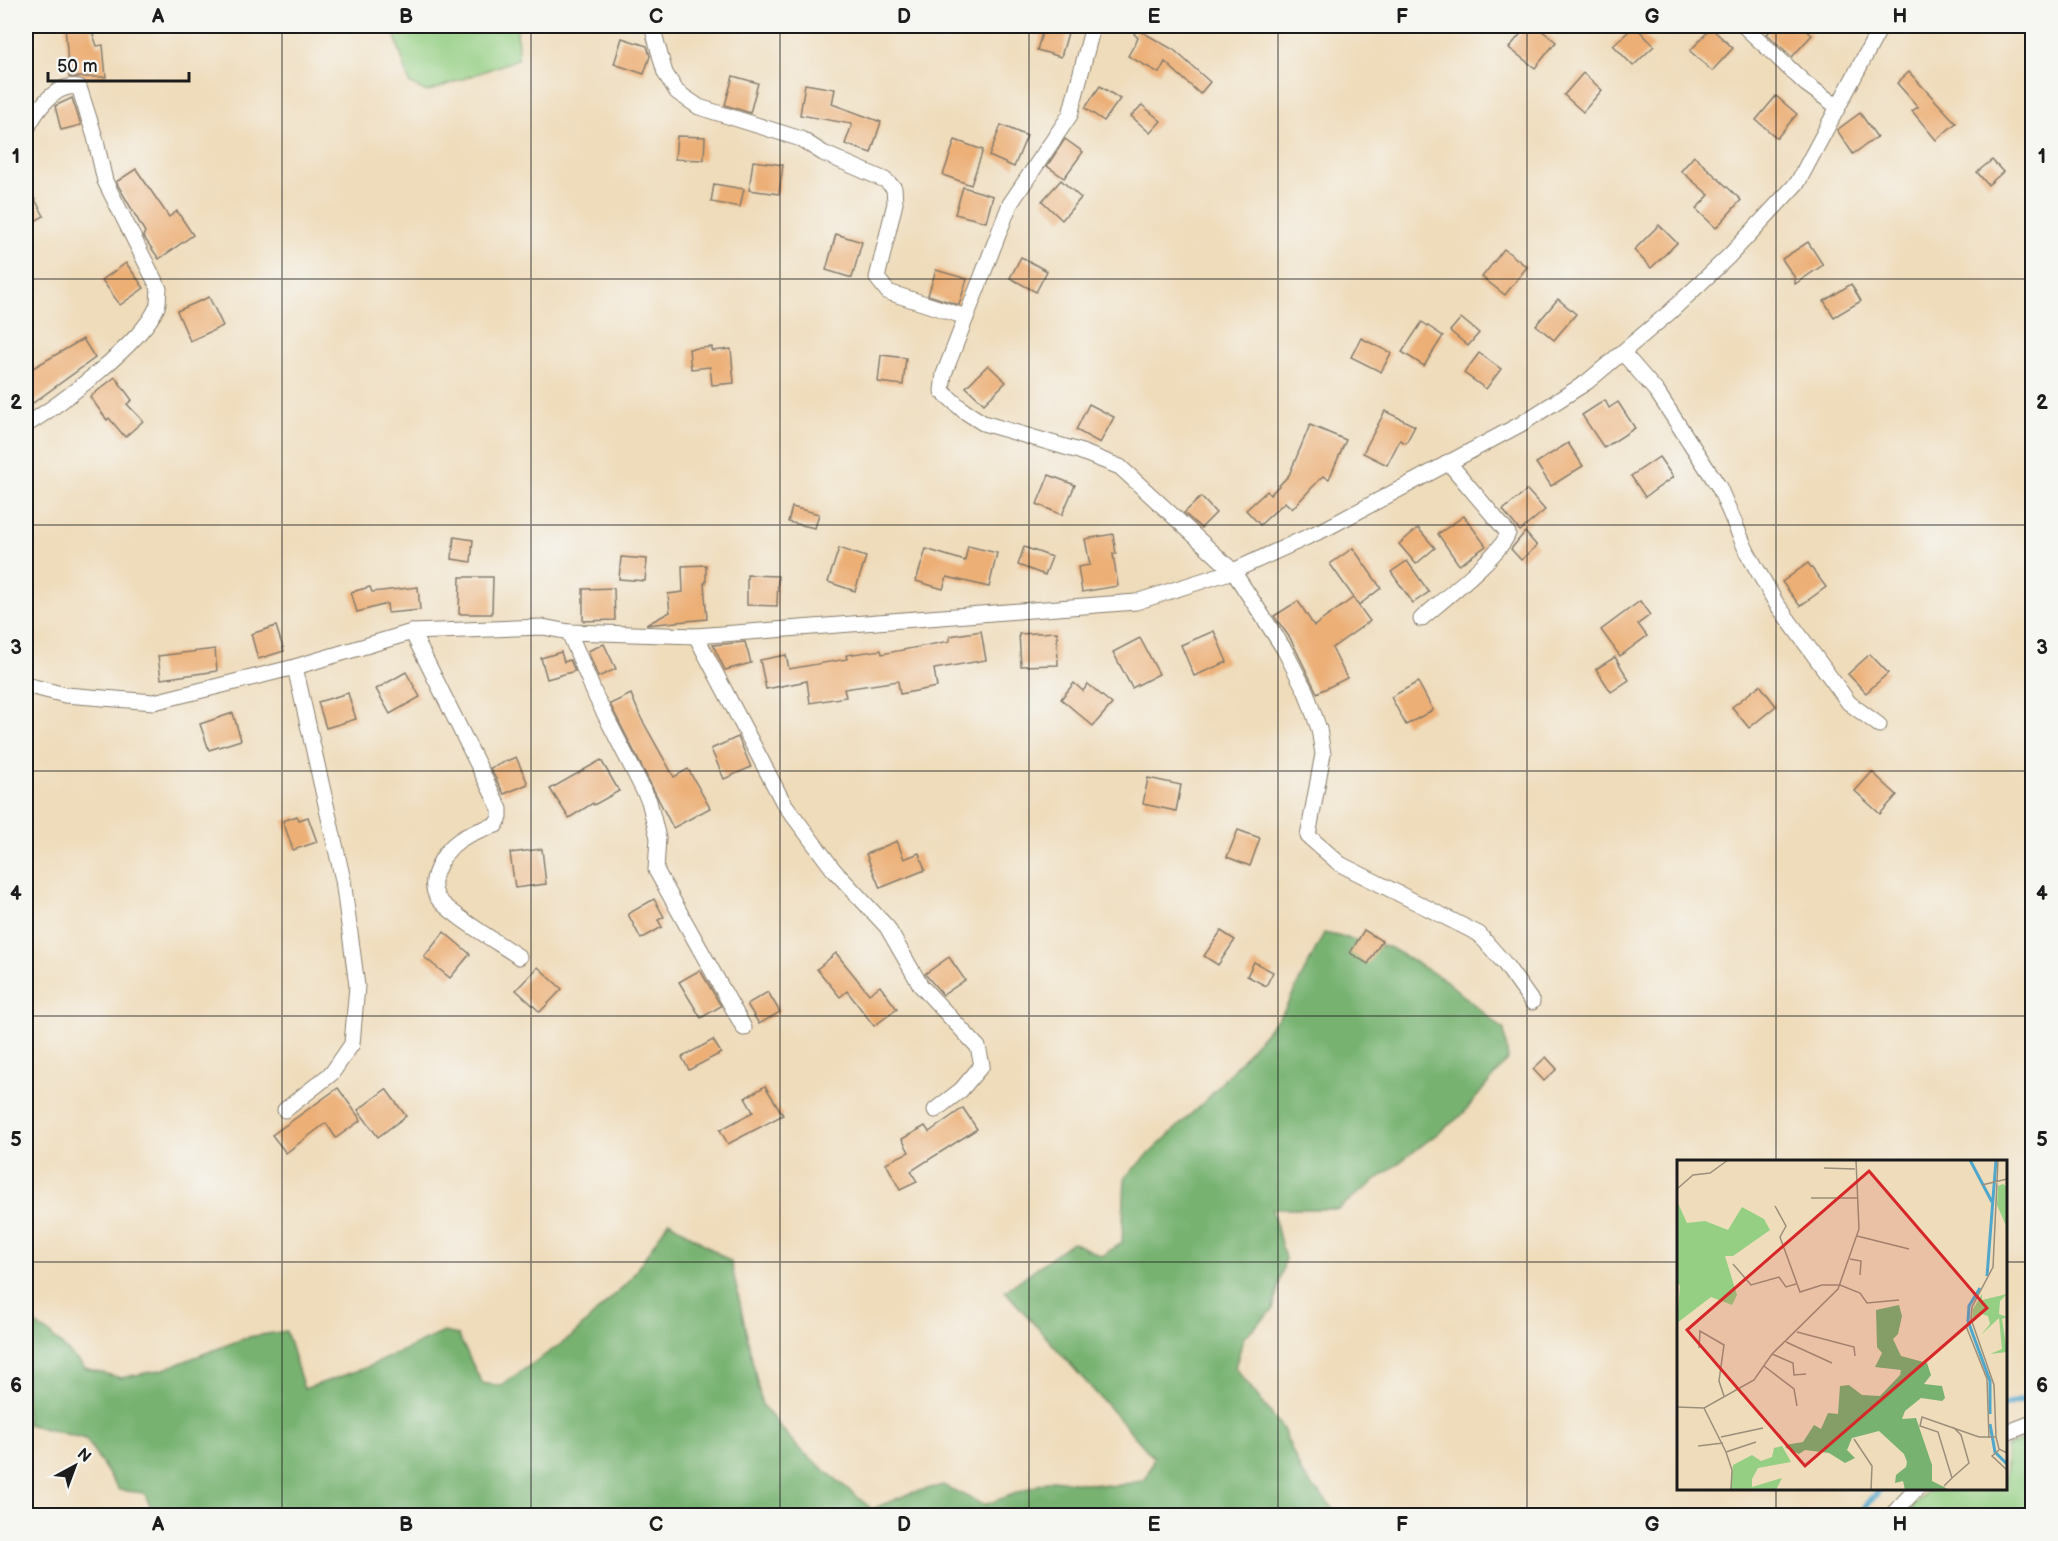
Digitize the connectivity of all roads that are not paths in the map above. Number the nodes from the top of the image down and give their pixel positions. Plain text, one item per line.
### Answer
1 (652, 26) edge
2 (1094, 26) edge
3 (1744, 26) edge
4 (1881, 26) edge
5 (1838, 107) junction
6 (26, 131) edge
7 (966, 317) junction
8 (1623, 353) junction
9 (26, 425) edge
10 (1448, 462) junction
11 (1233, 571) junction
12 (1420, 619) dead end
13 (412, 632) junction
14 (569, 632) junction
15 (696, 636) junction
16 (295, 667) junction
17 (26, 685) edge
18 (1879, 725) dead end
19 (519, 957) dead end
20 (1532, 1002) dead end
21 (744, 1028) dead end
22 (285, 1110) dead end
23 (935, 1110) dead end
24 (2032, 1423) edge
25 (2007, 1433) edge
26 (1915, 1490) edge
27 (1891, 1515) edge

1 - 7 street
2 - 7 street
3 - 5 street
4 - 5 street
5 - 8 street
6 - 9 street
7 - 11 street
8 - 10 street
8 - 18 street
10 - 11 street
10 - 12 street
11 - 15 street
11 - 20 street
13 - 14 street
13 - 16 street
13 - 19 street
14 - 15 street
14 - 21 street
15 - 23 street
16 - 17 street
16 - 22 street
24 - 25 street
26 - 27 street

